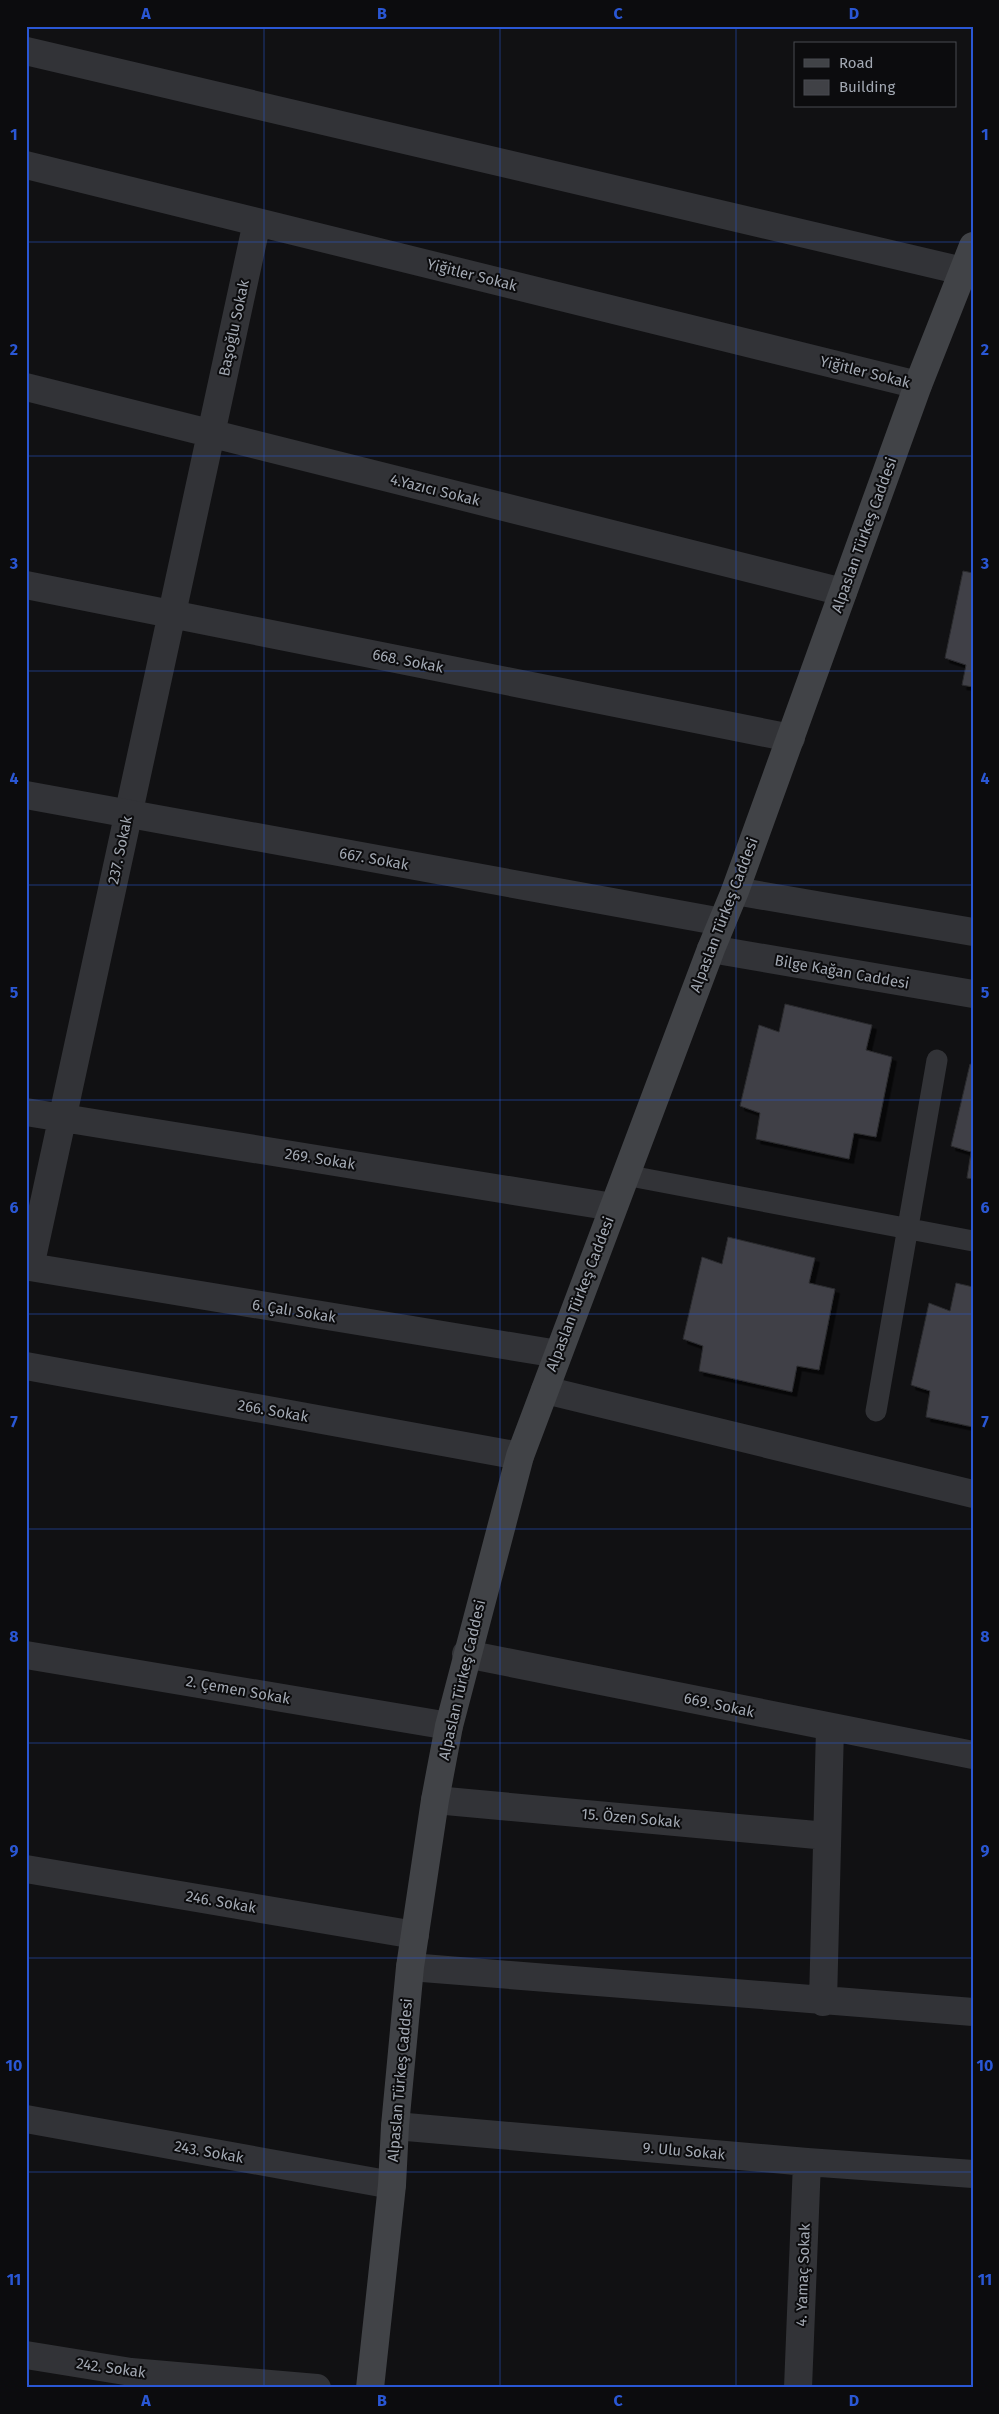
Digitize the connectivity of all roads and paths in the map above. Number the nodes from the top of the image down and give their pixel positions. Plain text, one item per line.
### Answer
1 (26, 51) edge
2 (26, 165) edge
3 (257, 222) junction
4 (973, 246) edge
5 (963, 272) junction
6 (918, 385) junction
7 (26, 388) edge
8 (210, 434) junction
9 (26, 585) edge
10 (843, 592) junction
11 (172, 614) junction
12 (791, 738) junction
13 (26, 795) edge
14 (128, 814) junction
15 (735, 892) junction
16 (722, 922) junction
17 (973, 932) edge
18 (711, 949) junction
19 (973, 994) edge
20 (937, 1060) dead end
21 (26, 1112) edge
22 (62, 1117) junction
23 (625, 1175) junction
24 (613, 1207) junction
25 (907, 1228) junction
26 (973, 1241) edge
27 (30, 1267) joint
28 (558, 1354) junction
29 (26, 1366) edge
30 (544, 1390) junction
31 (876, 1411) dead end
32 (520, 1456) junction
33 (973, 1494) edge
34 (466, 1654) junction
35 (26, 1655) edge
36 (449, 1726) junction
37 (830, 1728) junction
38 (973, 1756) edge
39 (435, 1800) junction
40 (827, 1836) junction
41 (26, 1869) edge
42 (415, 1935) junction
43 (410, 1967) junction
44 (823, 2002) junction
45 (973, 2012) edge
46 (26, 2119) edge
47 (395, 2126) junction
48 (807, 2162) junction
49 (973, 2174) edge
50 (392, 2185) junction
51 (26, 2355) edge
52 (129, 2380) edge
53 (317, 2388) edge
54 (370, 2388) edge
55 (798, 2388) edge

1 - 5 street
2 - 3 street, Yiğitler Sokak
3 - 6 street, Yiğitler Sokak
3 - 8 street, Başoğlu Sokak
4 - 5 main road, Alpaslan Türkeş Caddesi
5 - 6 main road, Alpaslan Türkeş Caddesi
6 - 10 main road, Alpaslan Türkeş Caddesi
7 - 8 street, 4.Yazıcı Sokak
8 - 10 street, 4.Yazıcı Sokak
8 - 11 street, 237. Sokak
9 - 11 street, 668. Sokak
10 - 12 main road, Alpaslan Türkeş Caddesi
11 - 12 street, 668. Sokak
11 - 14 street, 237. Sokak
12 - 15 main road, Alpaslan Türkeş Caddesi
13 - 14 street, 667. Sokak
14 - 16 street, 667. Sokak
14 - 22 street, 237. Sokak
15 - 16 main road, Alpaslan Türkeş Caddesi
15 - 17 street
16 - 18 main road, Alpaslan Türkeş Caddesi
18 - 19 street, Bilge Kağan Caddesi
18 - 23 main road, Alpaslan Türkeş Caddesi
20 - 25 lane
21 - 22 street, 269. Sokak
22 - 24 street, 269. Sokak
22 - 27 street, 237. Sokak
23 - 24 main road, Alpaslan Türkeş Caddesi
23 - 25 lane
24 - 28 main road, Alpaslan Türkeş Caddesi
25 - 26 lane
25 - 31 lane
27 - 28 street, 6. Çalı Sokak
28 - 30 main road, Alpaslan Türkeş Caddesi
29 - 32 street, 266. Sokak
30 - 32 main road, Alpaslan Türkeş Caddesi
30 - 33 street
32 - 34 main road, Alpaslan Türkeş Caddesi
34 - 36 main road, Alpaslan Türkeş Caddesi
34 - 37 street, 669. Sokak
35 - 36 street, 2. Çemen Sokak
36 - 39 main road, Alpaslan Türkeş Caddesi
37 - 38 street, 669. Sokak
37 - 40 street
39 - 40 street, 15. Özen Sokak
39 - 42 main road, Alpaslan Türkeş Caddesi
40 - 44 street
41 - 42 street, 246. Sokak
42 - 43 main road, Alpaslan Türkeş Caddesi
43 - 44 street
43 - 47 main road, Alpaslan Türkeş Caddesi
44 - 45 street
46 - 50 street, 243. Sokak
47 - 48 street, 9. Ulu Sokak
47 - 50 main road, Alpaslan Türkeş Caddesi
48 - 49 street, 9. Ulu Sokak
48 - 55 street, 4. Yamaç Sokak
50 - 54 main road, Alpaslan Türkeş Caddesi
51 - 52 street, 242. Sokak
52 - 53 street, 242. Sokak

